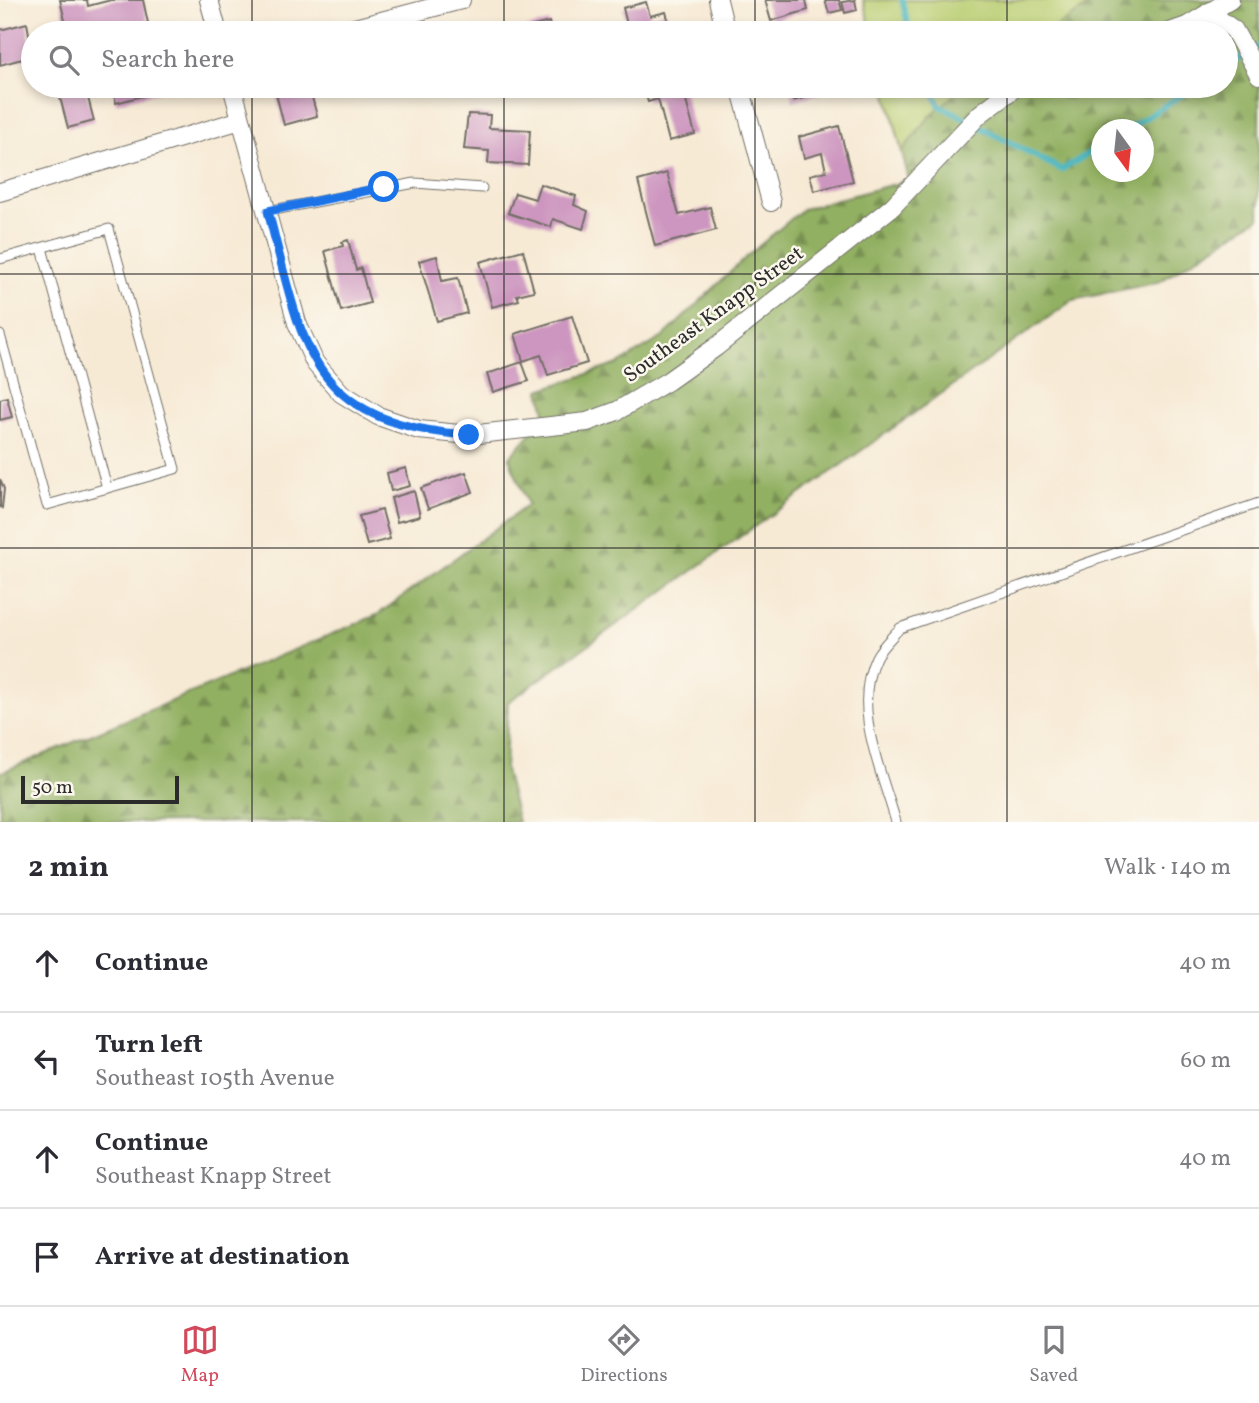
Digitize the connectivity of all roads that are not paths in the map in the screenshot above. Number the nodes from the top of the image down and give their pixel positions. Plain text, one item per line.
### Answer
1 (209, 0) edge
2 (461, 0) edge
3 (718, 0) edge
4 (1230, 0) edge
5 (1209, 12) junction
6 (215, 21) edge
7 (381, 21) edge
8 (723, 21) edge
9 (1194, 21) edge
10 (1226, 21) edge
11 (1238, 37) edge
12 (1259, 75) edge
13 (235, 98) edge
14 (743, 98) edge
15 (1001, 98) edge
16 (241, 120) junction
17 (482, 188) dead end
18 (0, 192) edge
19 (772, 202) dead end
20 (268, 211) junction
21 (42, 248) junction
22 (0, 259) edge
23 (0, 335) edge
24 (107, 488) junction
25 (1259, 502) edge
26 (896, 822) edge

1 - 6 street
2 - 7 street
3 - 8 street
4 - 5 street
5 - 9 street
5 - 10 street
11 - 12 street
13 - 16 street
14 - 19 street
15 - 20 street, Southeast Knapp Street
16 - 18 street
16 - 20 street
17 - 20 lane
21 - 22 lane
21 - 24 lane
21 - 24 lane
23 - 24 lane
25 - 26 lane

